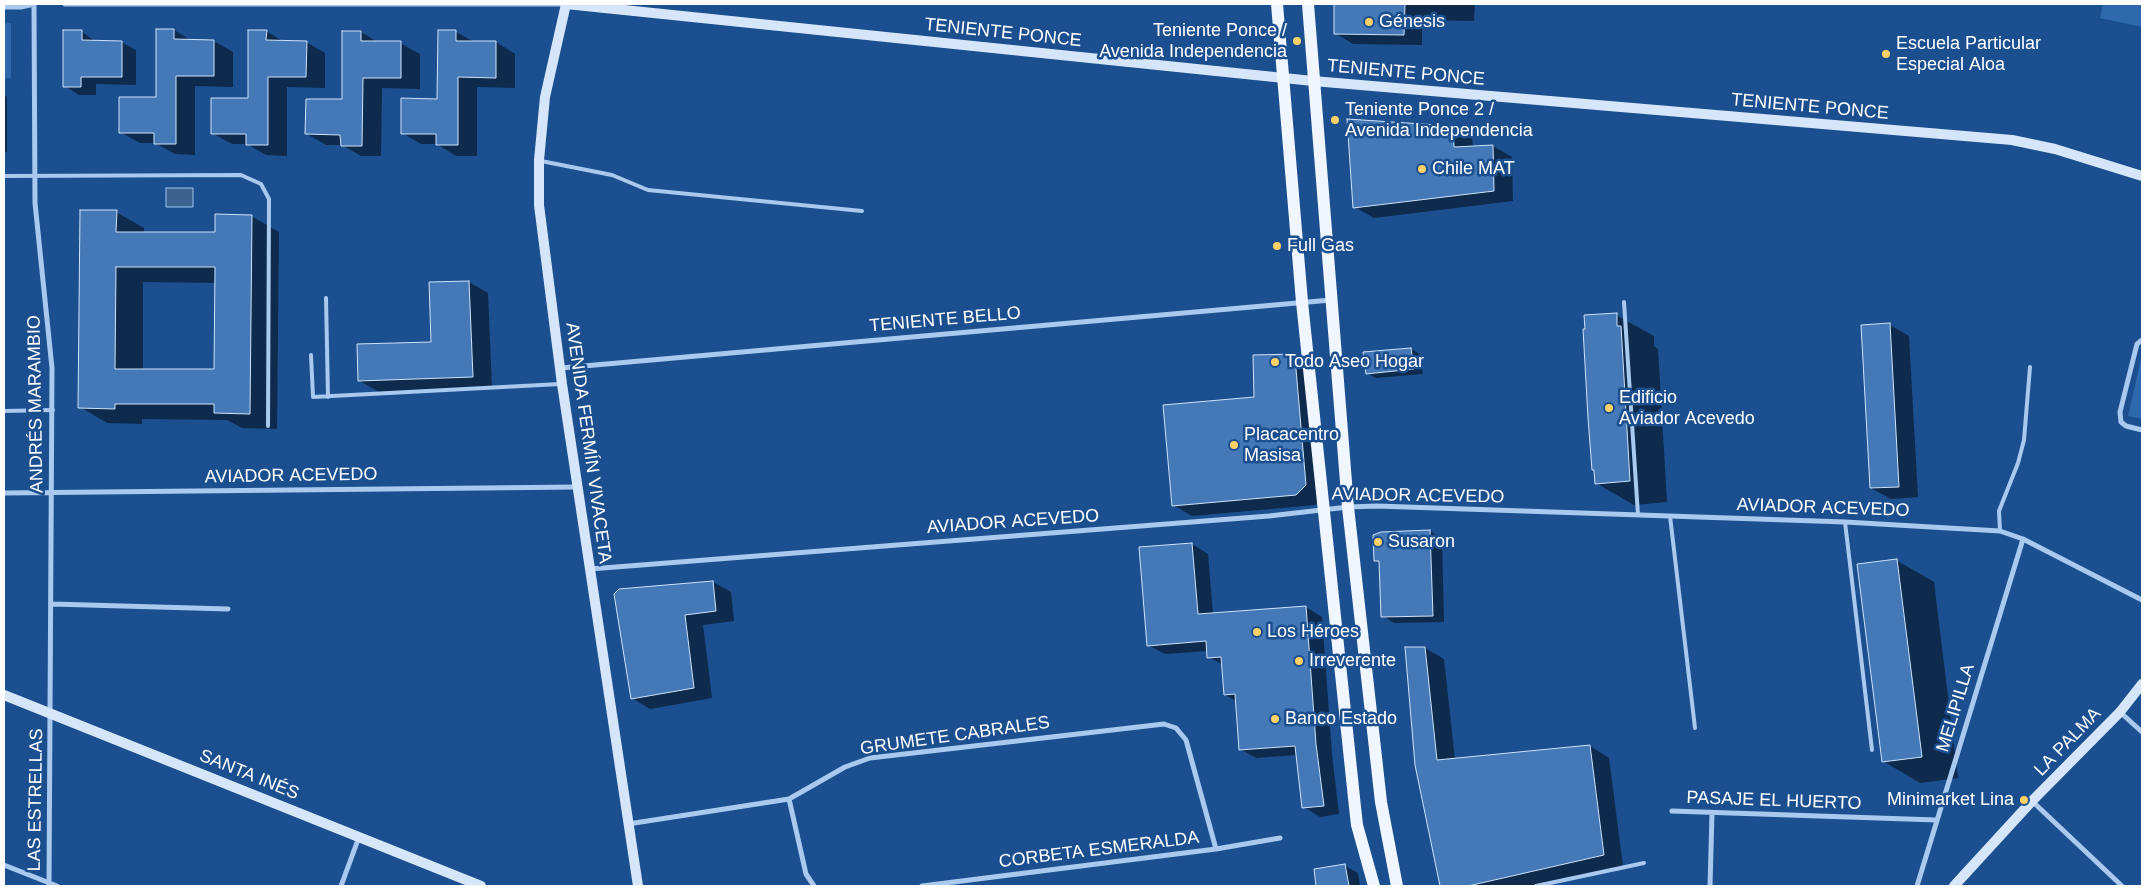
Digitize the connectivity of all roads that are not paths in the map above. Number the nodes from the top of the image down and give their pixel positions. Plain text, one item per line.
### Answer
1 (34, 4) edge
2 (65, 4) edge
3 (168, 4) edge
4 (267, 4) edge
5 (369, 4) edge
6 (566, 4) edge
7 (1277, 4) edge
8 (1308, 4) edge
9 (467, 5) edge
10 (4, 7) edge
11 (1282, 78) junction
12 (1313, 81) junction
13 (539, 160) junction
14 (4, 176) edge
15 (34, 176) junction
16 (2142, 176) edge
17 (862, 211) dead end
18 (326, 298) dead end
19 (1332, 300) junction
20 (1302, 302) junction
21 (1624, 302) dead end
22 (2142, 340) edge
23 (310, 355) dead end
24 (2030, 367) dead end
25 (561, 368) junction
26 (562, 384) junction
27 (328, 397) junction
28 (53, 410) junction
29 (4, 411) edge
30 (268, 426) dead end
31 (2142, 430) edge
32 (578, 487) junction
33 (4, 493) edge
34 (52, 493) junction
35 (1348, 507) junction
36 (1324, 509) junction
37 (1638, 515) junction
38 (1670, 516) junction
39 (1845, 522) junction
40 (2000, 530) junction
41 (2023, 539) junction
42 (590, 569) junction
43 (2142, 600) edge
44 (52, 604) junction
45 (228, 609) dead end
46 (2142, 684) edge
47 (4, 695) edge
48 (2120, 712) junction
49 (51, 714) junction
50 (1694, 728) dead end
51 (2142, 732) edge
52 (1872, 750) dead end
53 (789, 799) junction
54 (2032, 802) junction
55 (1672, 811) dead end
56 (1712, 813) junction
57 (1936, 820) junction
58 (628, 824) junction
59 (359, 836) junction
60 (1280, 838) dead end
61 (1216, 849) junction
62 (1644, 863) dead end
63 (4, 865) edge
64 (49, 885) edge
65 (57, 886) edge
66 (341, 886) edge
67 (481, 886) edge
68 (638, 886) edge
69 (814, 886) edge
70 (922, 886) edge
71 (1374, 886) edge
72 (1398, 886) edge
73 (1536, 886) edge
74 (1710, 886) edge
75 (1917, 886) edge
76 (1954, 886) edge
77 (2122, 886) edge

1 - 10 street
1 - 15 street, ANDRÉS MARAMBIO
2 - 3 street, TENIENTE PONCE
3 - 4 street, TENIENTE PONCE
4 - 5 street, TENIENTE PONCE
5 - 9 street, TENIENTE PONCE
6 - 9 street, TENIENTE PONCE
6 - 11 street, TENIENTE PONCE
6 - 13 street, AVENIDA FERMÍN VIVACETA
7 - 11 main road
8 - 12 main road
11 - 12 street, TENIENTE PONCE
11 - 20 main road
12 - 16 street, TENIENTE PONCE
12 - 19 main road
13 - 17 lane
13 - 25 street, AVENIDA FERMÍN VIVACETA
14 - 15 lane
15 - 28 street, ANDRÉS MARAMBIO
15 - 30 lane
18 - 27 lane
19 - 20 street, TENIENTE BELLO
19 - 35 main road
20 - 25 street, TENIENTE BELLO
20 - 36 main road
21 - 37 lane
22 - 31 street
23 - 27 lane
24 - 40 lane
25 - 26 street, AVENIDA FERMÍN VIVACETA
26 - 27 lane
26 - 32 street, AVENIDA FERMÍN VIVACETA
28 - 29 lane
28 - 34 street, ANDRÉS MARAMBIO
32 - 34 street, AVIADOR ACEVEDO
32 - 42 street, AVENIDA FERMÍN VIVACETA
33 - 34 street, AVIADOR ACEVEDO
34 - 44 street, ANDRÉS MARAMBIO
35 - 36 street, AVIADOR ACEVEDO
35 - 37 street, AVIADOR ACEVEDO
35 - 72 main road
36 - 42 street, AVIADOR ACEVEDO
36 - 71 main road
37 - 38 street, AVIADOR ACEVEDO
38 - 39 street, AVIADOR ACEVEDO
38 - 50 lane
39 - 40 street, AVIADOR ACEVEDO
39 - 52 lane
40 - 41 street, AVIADOR ACEVEDO
41 - 43 street, AVIADOR ACEVEDO
41 - 57 street, MELIPILLA
42 - 58 street, AVENIDA FERMÍN VIVACETA
44 - 45 street
44 - 49 street, ANDRÉS MARAMBIO
46 - 48 street, LA PALMA
47 - 49 street, SANTA INÉS
48 - 51 street
48 - 54 street, LA PALMA
49 - 59 street, SANTA INÉS
49 - 64 street, LAS ESTRELLAS
53 - 58 street, GRUMETE CABRALES
53 - 61 street, GRUMETE CABRALES
53 - 69 street
54 - 76 street, LA PALMA
54 - 77 street
55 - 56 street, PASAJE EL HUERTO
56 - 57 street, PASAJE EL HUERTO
56 - 74 street
57 - 75 street, MELIPILLA
58 - 68 street, AVENIDA FERMÍN VIVACETA
59 - 66 street
59 - 67 street, SANTA INÉS
60 - 61 street, CORBETA ESMERALDA
61 - 70 street, CORBETA ESMERALDA
62 - 73 lane
63 - 64 street
64 - 65 street

